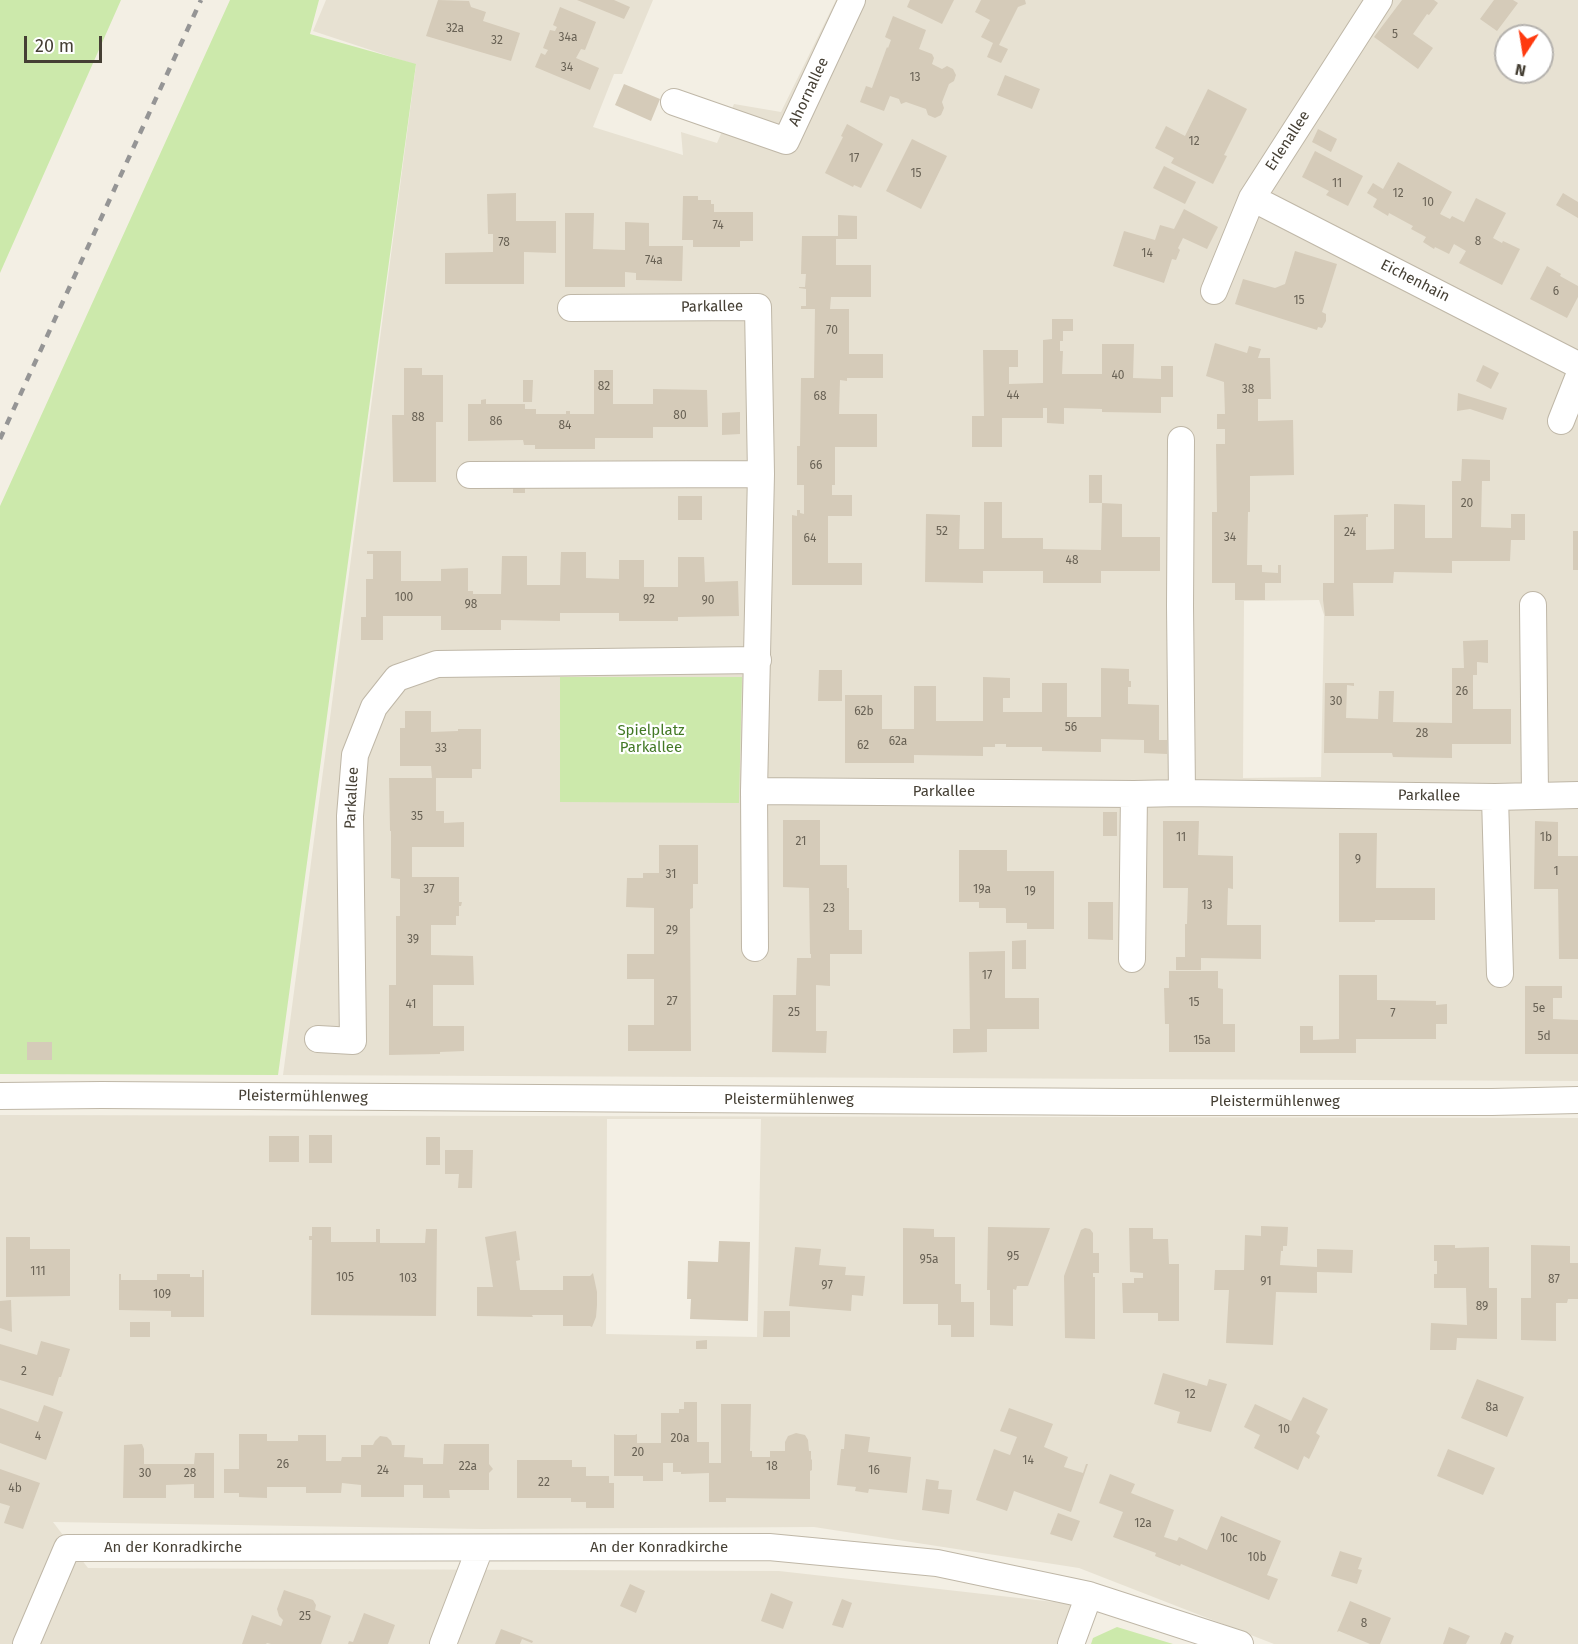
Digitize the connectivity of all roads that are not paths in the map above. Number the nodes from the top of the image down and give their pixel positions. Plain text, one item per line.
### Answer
1 (852, 0) edge
2 (1379, 0) edge
3 (674, 102) dead end
4 (1252, 198) junction
5 (1214, 291) dead end
6 (571, 308) dead end
7 (1578, 365) edge
8 (1578, 378) edge
9 (1561, 421) dead end
10 (1181, 440) dead end
11 (761, 474) junction
12 (470, 475) dead end
13 (1533, 605) dead end
14 (758, 660) junction
15 (754, 791) junction
16 (1182, 793) junction
17 (1134, 794) junction
18 (1535, 795) junction
19 (1578, 795) edge
20 (1495, 797) junction
21 (755, 948) dead end
22 (1132, 959) dead end
23 (1500, 974) dead end
24 (318, 1039) dead end
25 (0, 1096) edge
26 (1578, 1100) edge
27 (480, 1548) junction
28 (1089, 1595) junction
29 (26, 1644) edge
30 (443, 1644) edge
31 (1071, 1644) edge
32 (1240, 1644) edge

1 - 3 street, Ahornallee
2 - 4 street, Erlenallee
4 - 5 street, Erlenallee
4 - 7 street, Eichenhain
6 - 11 street, Parkallee
8 - 9 street
10 - 16 street
11 - 12 street
11 - 14 street, Parkallee
13 - 18 street
14 - 15 street, Parkallee
14 - 24 street, Parkallee
15 - 17 street, Parkallee
15 - 21 street, Parkallee
16 - 17 street, Parkallee
16 - 20 street, Parkallee
17 - 22 street
18 - 19 street, Parkallee
18 - 20 street, Parkallee
20 - 23 street
25 - 26 street, Pleistermühlenweg
27 - 28 street, An der Konradkirche
27 - 29 street, An der Konradkirche
27 - 30 street
28 - 31 street
28 - 32 street, An der Konradkirche

